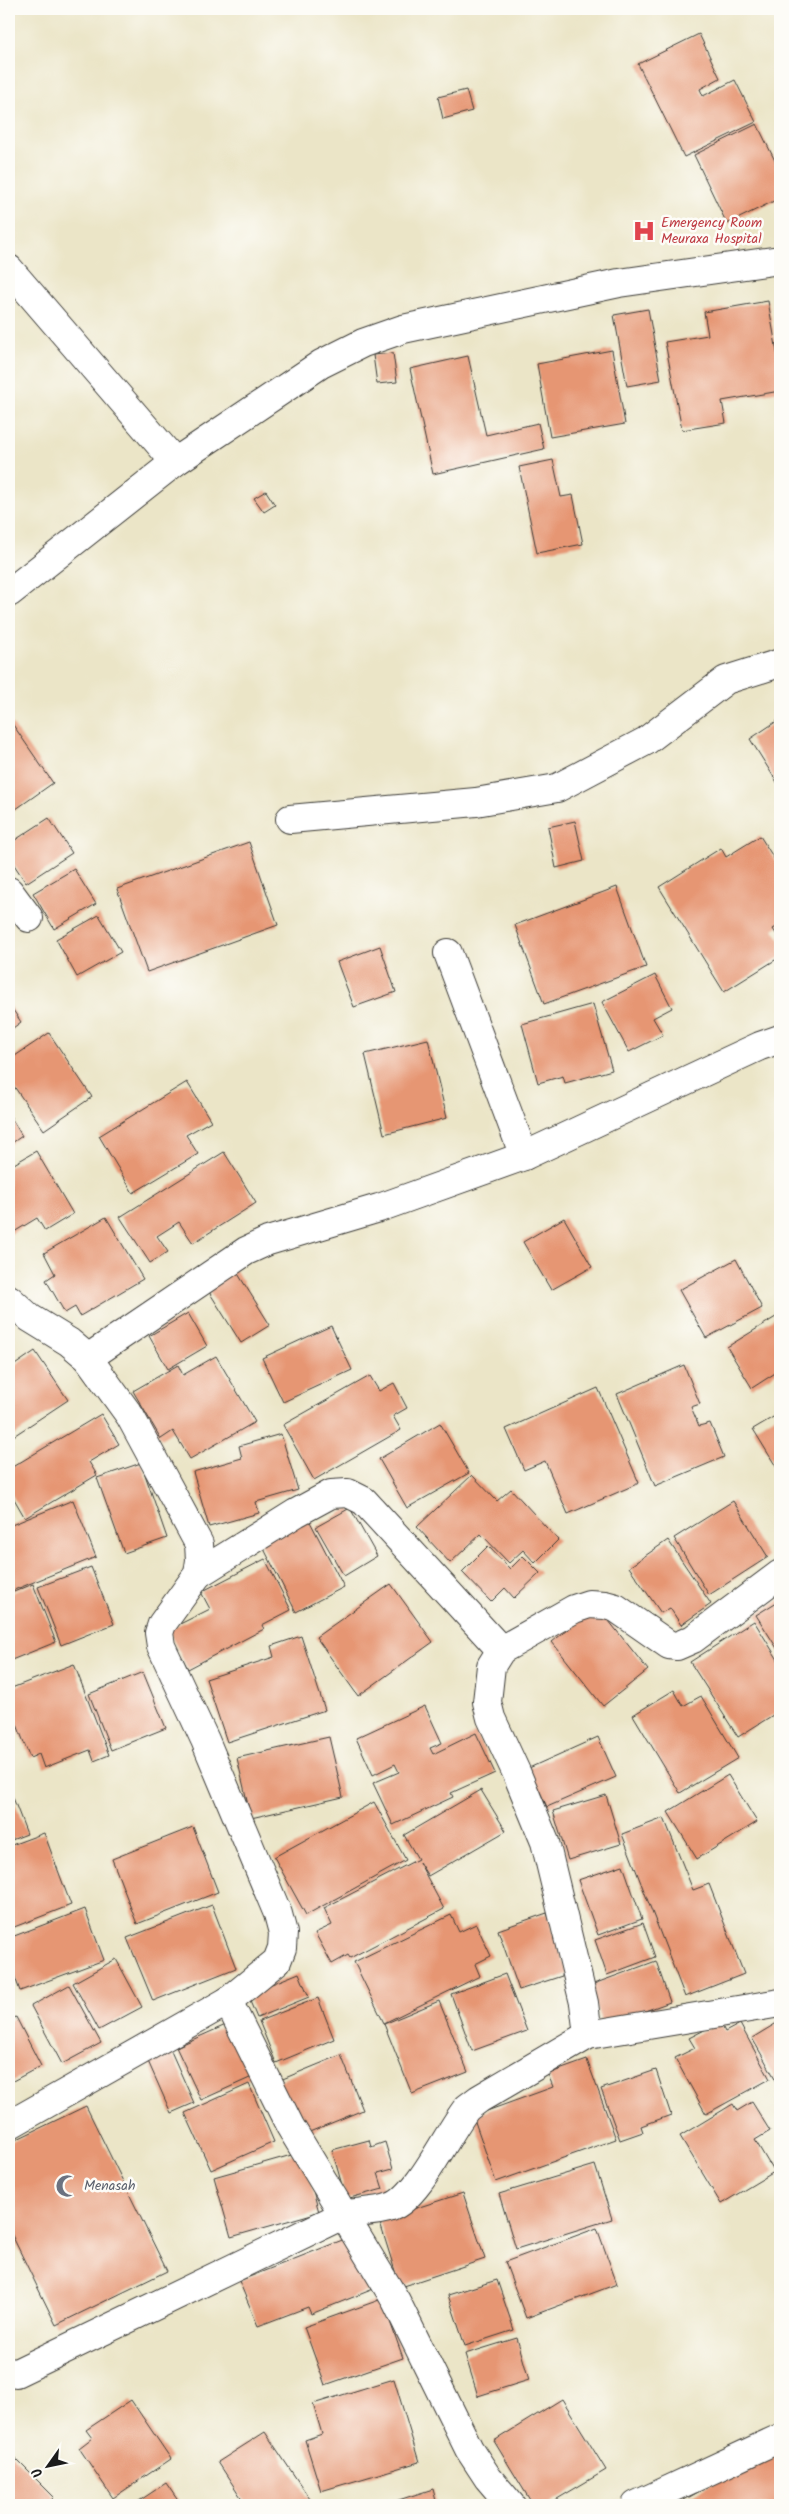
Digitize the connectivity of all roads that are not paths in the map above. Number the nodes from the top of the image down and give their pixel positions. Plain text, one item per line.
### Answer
1 (780, 260) edge
2 (9, 269) edge
3 (175, 462) junction
4 (9, 593) edge
5 (780, 663) edge
6 (290, 819) dead end
7 (9, 891) edge
8 (28, 918) dead end
9 (448, 953) dead end
10 (780, 1039) edge
11 (524, 1156) junction
12 (9, 1299) edge
13 (88, 1358) junction
14 (198, 1574) junction
15 (780, 1574) edge
16 (501, 1650) junction
17 (228, 2001) junction
18 (780, 2003) edge
19 (588, 2035) junction
20 (9, 2124) edge
21 (345, 2214) junction
22 (9, 2372) edge
23 (780, 2438) edge
24 (511, 2505) edge
25 (636, 2505) edge

1 - 3 street
2 - 3 street
3 - 4 street
5 - 6 street
7 - 8 street
9 - 11 street
10 - 11 street
11 - 13 street
12 - 13 street
13 - 14 street
14 - 16 street
14 - 17 street
15 - 16 street
16 - 19 street
17 - 20 street
17 - 21 street
18 - 19 street
19 - 21 street
21 - 22 street
21 - 24 street
23 - 25 street

